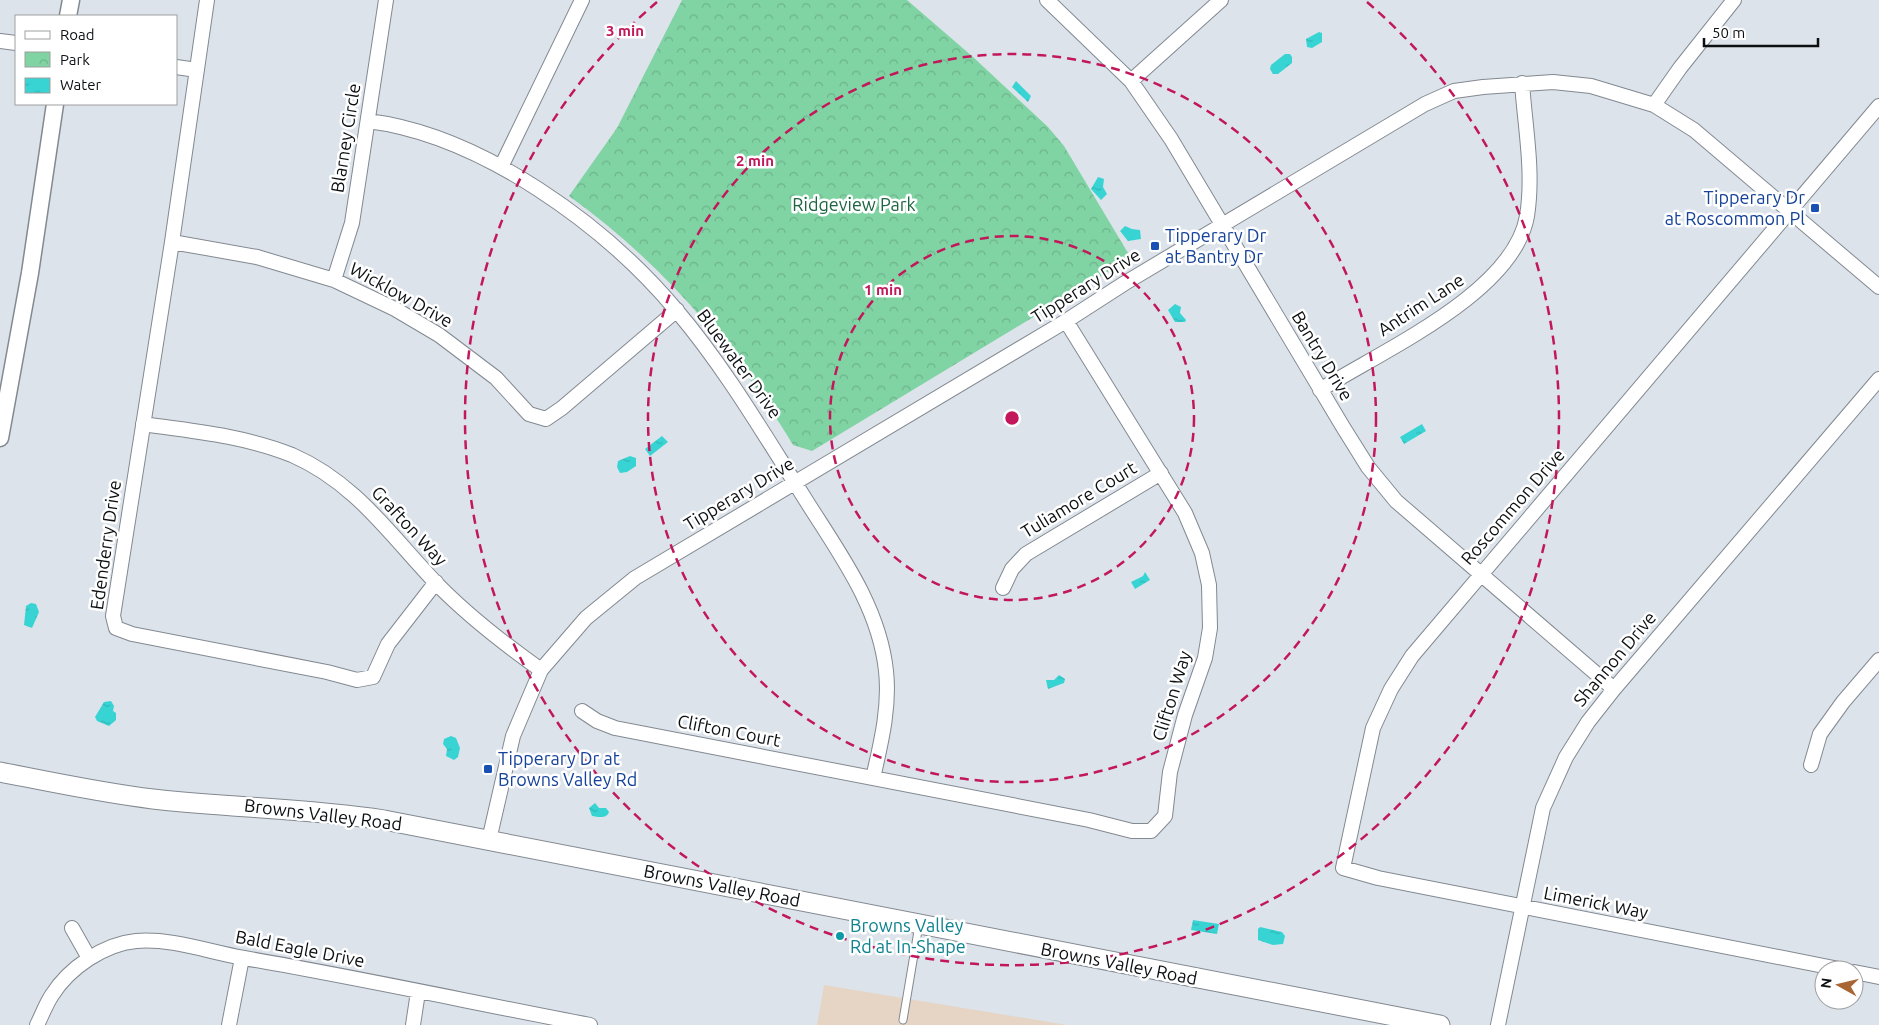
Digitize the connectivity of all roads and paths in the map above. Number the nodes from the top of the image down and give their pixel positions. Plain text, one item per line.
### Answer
1 (71, 0) edge
2 (207, 0) edge
3 (386, 0) edge
4 (582, 0) edge
5 (1047, 0) edge
6 (1221, 0) edge
7 (1734, 0) edge
8 (68, 15) edge
9 (0, 41) edge
10 (15, 43) edge
11 (178, 67) edge
12 (197, 70) junction
13 (1131, 81) junction
14 (1522, 83) junction
15 (55, 105) edge
16 (1654, 105) junction
17 (1879, 106) edge
18 (368, 121) junction
19 (501, 167) junction
20 (1790, 210) junction
21 (1222, 226) junction
22 (172, 242) junction
23 (334, 280) junction
24 (1879, 287) edge
25 (677, 310) junction
26 (1066, 321) junction
27 (1879, 379) edge
28 (1320, 390) junction
29 (143, 424) junction
30 (0, 438) edge
31 (1161, 473) junction
32 (795, 483) junction
33 (1481, 574) junction
34 (436, 582) junction
35 (1003, 588) dead end
36 (1879, 660) edge
37 (541, 670) junction
38 (1614, 689) junction
39 (582, 711) dead end
40 (1811, 765) dead end
41 (0, 772) edge
42 (873, 778) junction
43 (489, 840) junction
44 (1343, 868) joint
45 (1522, 907) junction
46 (919, 925) junction
47 (72, 928) dead end
48 (89, 958) junction
49 (242, 958) junction
50 (1814, 964) edge
51 (1864, 974) edge
52 (1879, 977) edge
53 (418, 992) junction
54 (903, 1020) dead end
55 (36, 1025) edge
56 (229, 1025) edge
57 (413, 1025) edge
58 (590, 1025) edge
59 (1440, 1025) edge
60 (1498, 1025) edge

1 - 8 street
2 - 12 street
3 - 18 street, Blarney Circle
4 - 19 street
5 - 13 street, Bantry Drive
6 - 13 street
7 - 16 street
9 - 10 street
11 - 12 street
12 - 22 street
13 - 21 street, Bantry Drive
14 - 16 street, Tipperary Drive
14 - 21 street, Tipperary Drive
14 - 28 street, Antrim Lane
15 - 30 street
16 - 20 street, Tipperary Drive
17 - 20 street, Roscommon Drive
18 - 19 street, Bluewater Drive
18 - 23 street, Blarney Circle
19 - 25 street, Bluewater Drive
20 - 24 street, Tipperary Drive
20 - 33 street, Roscommon Drive
21 - 26 street, Tipperary Drive
21 - 28 street, Bantry Drive
22 - 23 street, Wicklow Drive
22 - 29 street, Edenderry Drive
23 - 25 street, Wicklow Drive
25 - 32 street, Bluewater Drive
26 - 31 street, Clifton Way
26 - 32 street, Tipperary Drive
27 - 38 street, Shannon Drive
28 - 33 street, Bantry Drive
29 - 34 street, Grafton Way
29 - 34 street, Edenderry Drive
31 - 35 street, Tuliamore Court
31 - 42 street, Clifton Way
32 - 37 street, Tipperary Drive
32 - 42 street, Bluewater Drive
33 - 38 street, Bantry Drive
33 - 44 street, Roscommon Drive
34 - 37 street, Grafton Way
36 - 40 street
37 - 43 street, Tipperary Drive
38 - 45 street, Shannon Drive
39 - 42 street, Clifton Court
41 - 43 main road, Browns Valley Road
43 - 46 main road, Browns Valley Road
44 - 45 street, Limerick Way
45 - 50 street, Limerick Way
45 - 60 street, Shannon Drive
46 - 54 lane
46 - 59 main road, Browns Valley Road
47 - 48 street
48 - 49 street, Bald Eagle Drive
48 - 55 street, Bald Eagle Drive
49 - 53 street, Bald Eagle Drive
49 - 56 street
51 - 52 street
53 - 57 street
53 - 58 street, Bald Eagle Drive

